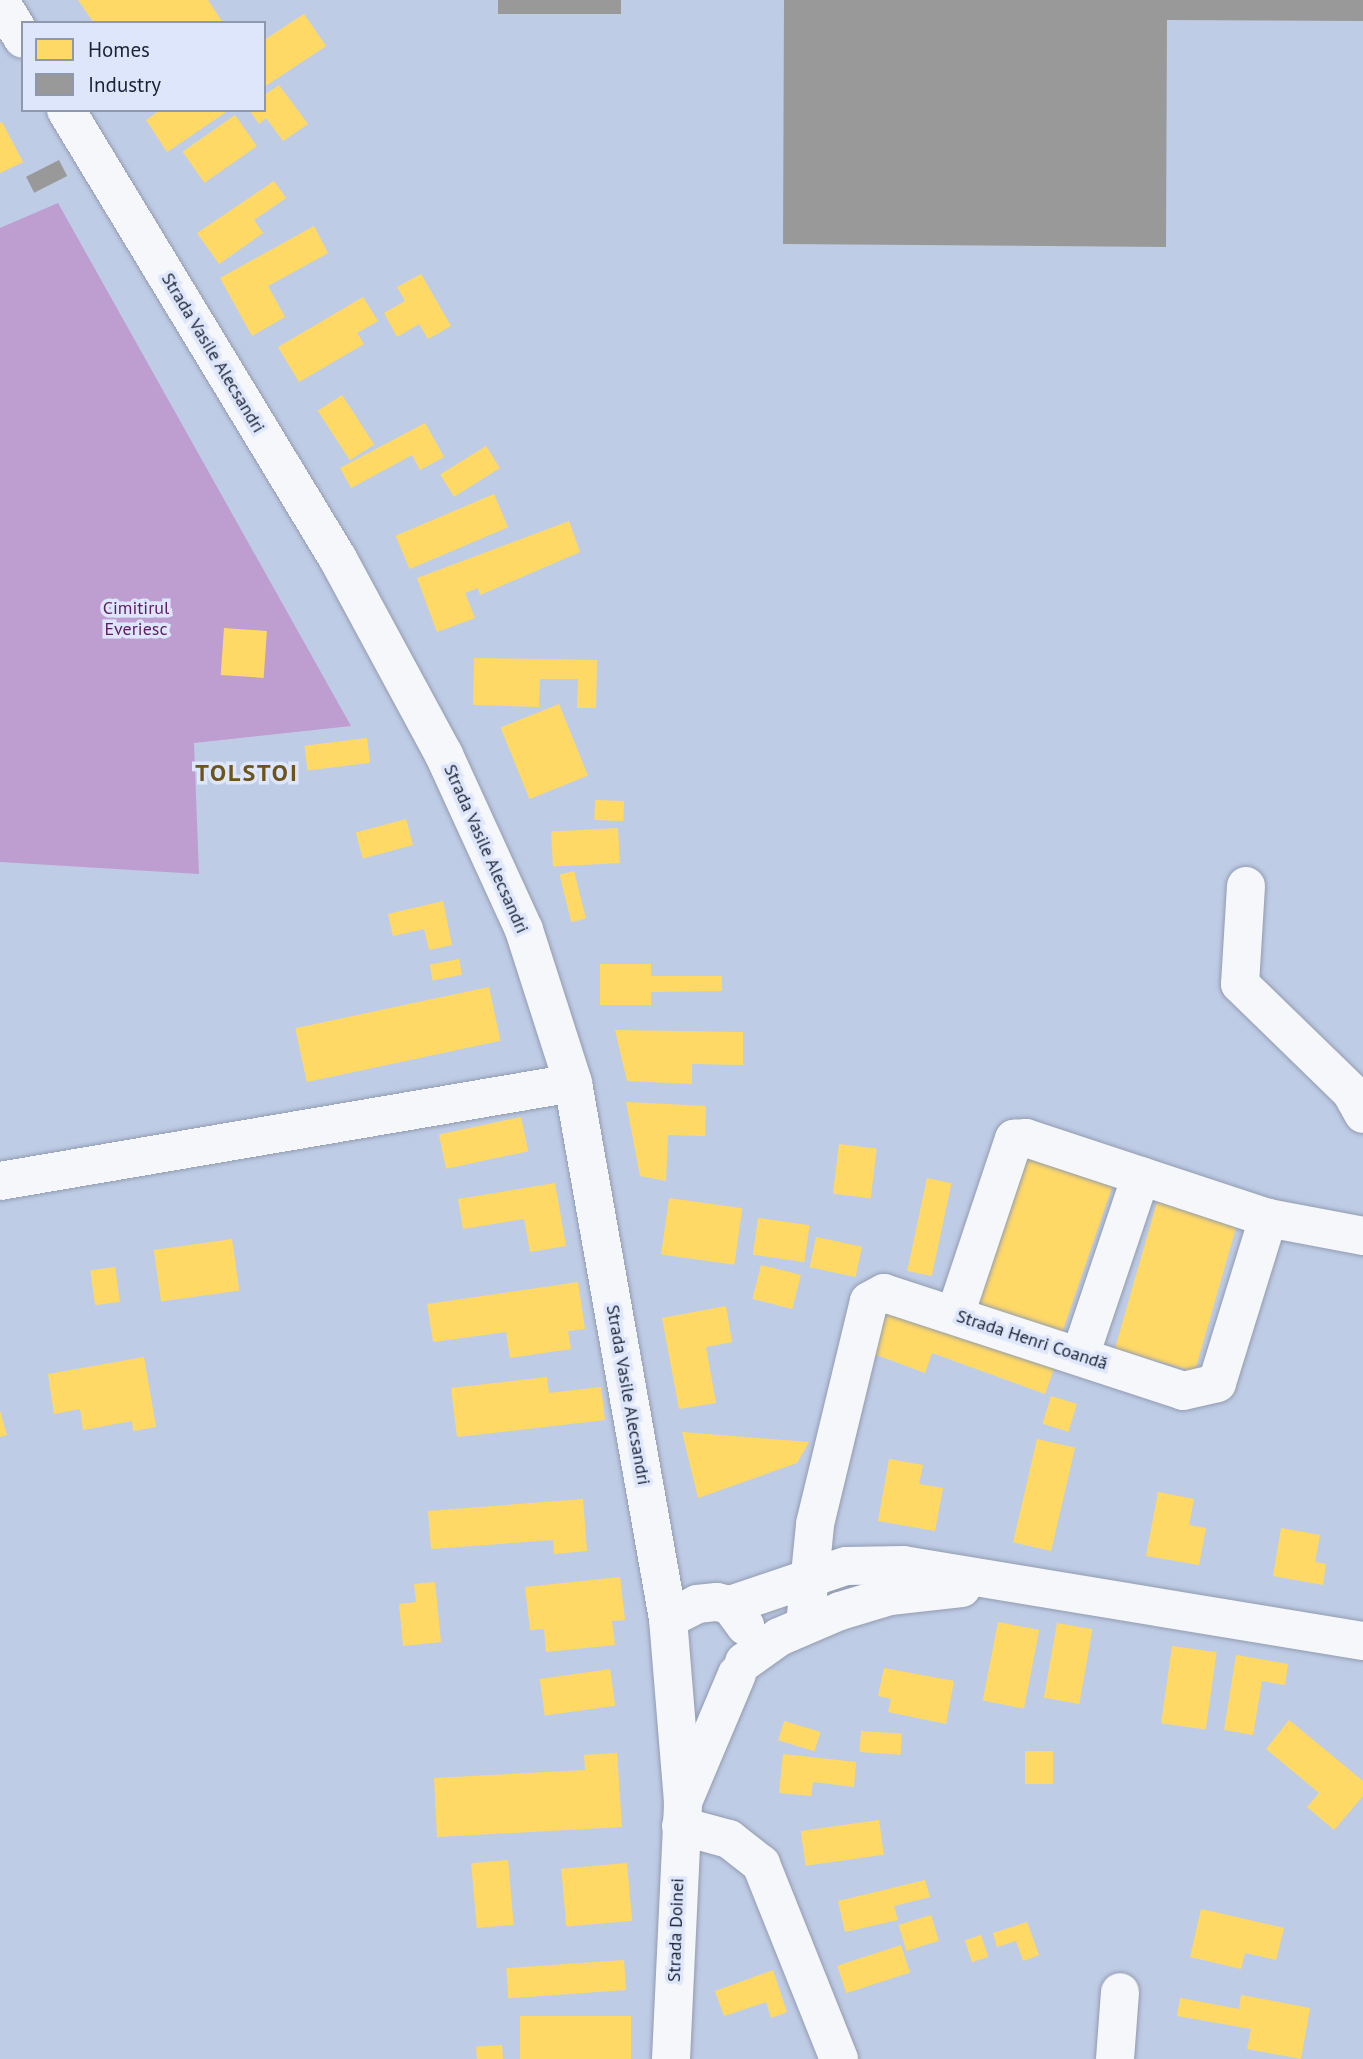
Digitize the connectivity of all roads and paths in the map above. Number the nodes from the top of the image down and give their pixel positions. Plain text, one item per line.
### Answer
1 (0, 1) edge
2 (21, 36) edge
3 (67, 112) edge
4 (1246, 886) dead end
5 (573, 1083) junction
6 (1363, 1114) edge
7 (1142, 1176) junction
8 (0, 1181) edge
9 (1268, 1218) junction
10 (1363, 1236) edge
11 (955, 1315) junction
12 (1080, 1356) junction
13 (804, 1584) junction
14 (1013, 1584) junction
15 (730, 1605) junction
16 (668, 1619) junction
17 (804, 1625) junction
18 (1363, 1641) edge
19 (741, 1668) junction
20 (673, 1675) junction
21 (682, 1814) junction
22 (1120, 1992) dead end
23 (671, 2059) edge
24 (839, 2059) edge
25 (1115, 2059) edge

1 - 2 street
3 - 5 street, Strada Vasile Alecsandri
4 - 6 street
5 - 8 street
5 - 16 street, Strada Vasile Alecsandri
7 - 9 street
7 - 11 street
7 - 12 street
9 - 10 street
9 - 12 street, Strada Henri Coandă
11 - 12 street, Strada Henri Coandă
11 - 13 street, Strada Henri Coandă
13 - 14 street
13 - 15 street
13 - 17 street, Strada Henri Coandă
14 - 17 street
14 - 18 street
15 - 16 street
15 - 19 street
16 - 20 street, Strada Vasile Alecsandri
17 - 19 street
19 - 20 street
19 - 21 street, Strada Doinei
20 - 21 street, Strada Doinei
21 - 23 street, Strada Doinei
21 - 24 street
22 - 25 street

